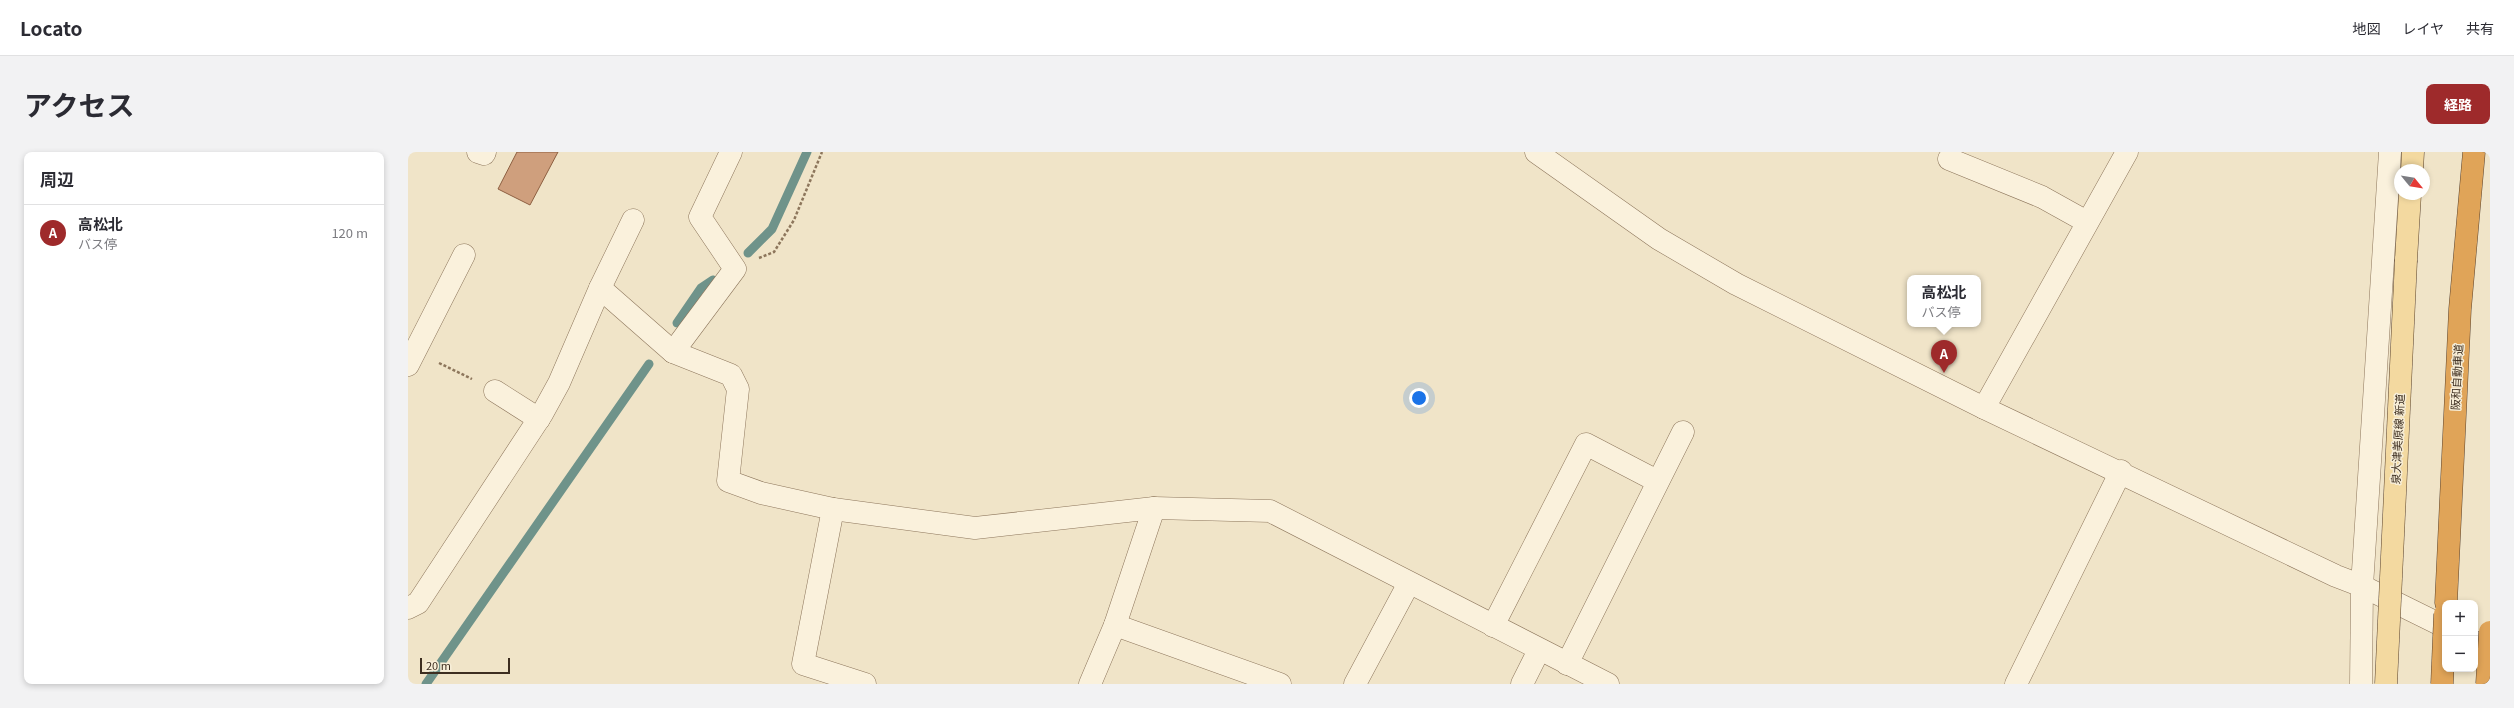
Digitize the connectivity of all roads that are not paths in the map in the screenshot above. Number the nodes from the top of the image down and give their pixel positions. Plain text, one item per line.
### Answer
1 (478, 152) edge
2 (485, 152) edge
3 (731, 152) edge
4 (1536, 152) edge
5 (2126, 152) edge
6 (2390, 152) edge
7 (2413, 152) edge
8 (2474, 152) edge
9 (1949, 159) dead end
10 (2412, 164) edge
11 (2410, 200) edge
12 (633, 220) dead end
13 (2087, 222) junction
14 (464, 255) dead end
15 (600, 288) junction
16 (414, 344) edge
17 (673, 352) junction
18 (495, 391) road end
19 (1984, 408) junction
20 (539, 419) junction
21 (1683, 432) dead end
22 (2121, 471) junction
23 (1657, 481) junction
24 (1154, 508) junction
25 (834, 510) junction
26 (1409, 583) junction
27 (2362, 586) junction
28 (2446, 600) edge
29 (408, 608) edge
30 (1115, 625) junction
31 (1493, 626) junction
32 (2442, 626) edge
33 (2490, 632) edge
34 (2444, 636) edge
35 (2478, 643) edge
36 (2490, 649) edge
37 (1539, 650) junction
38 (1567, 664) junction
39 (865, 684) edge
40 (1090, 684) edge
41 (1280, 684) edge
42 (1354, 684) edge
43 (1522, 684) edge
44 (1608, 684) edge
45 (2016, 684) edge
46 (2361, 684) edge
47 (2386, 684) edge
48 (2442, 684) edge
49 (2487, 684) edge

1 - 2 street
3 - 17 street
4 - 19 street
5 - 13 street
6 - 27 street
7 - 10 main road
8 - 28 highway, 阪和自動車道
9 - 13 street
11 - 47 main road, 泉大津美原線 新道, bridge
12 - 15 street
13 - 19 street
14 - 16 street
15 - 17 street
15 - 20 street
17 - 25 street
18 - 20 street
19 - 22 street
20 - 29 street
21 - 23 street
22 - 27 street
22 - 45 street
23 - 31 street
23 - 38 street
24 - 25 street
24 - 26 street
24 - 30 street
25 - 39 street
26 - 31 street
26 - 42 street
27 - 32 street
27 - 46 street
30 - 40 street
30 - 41 street
31 - 37 street
33 - 49 highway, bridge
34 - 48 highway, bridge
35 - 36 street
37 - 38 street
37 - 43 street
38 - 44 street

